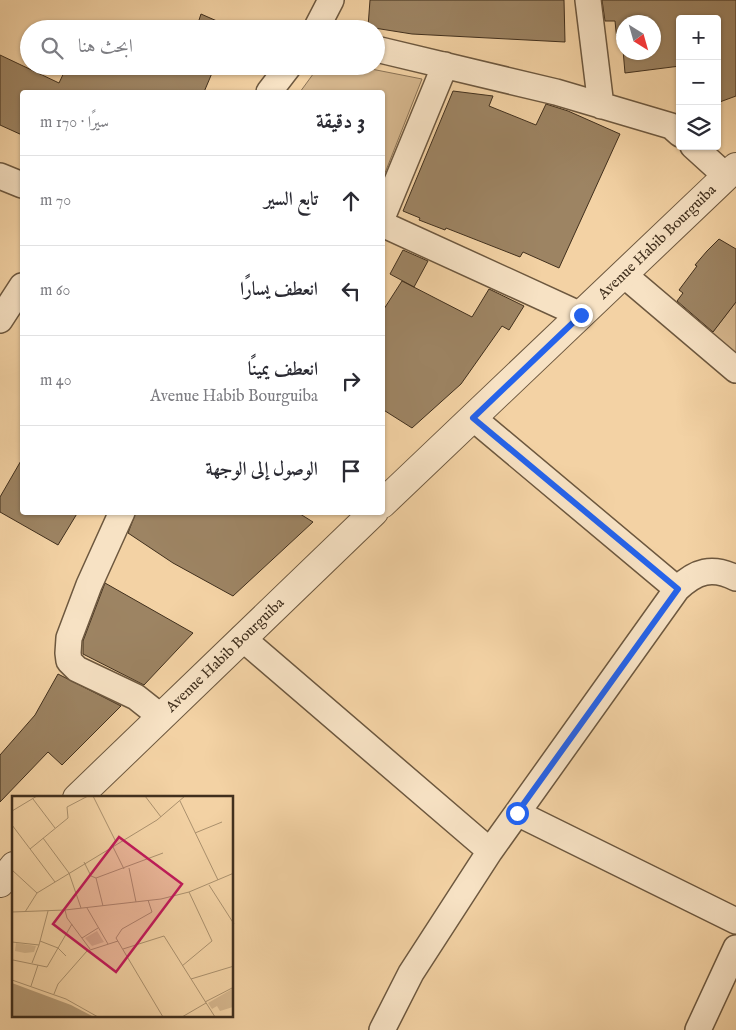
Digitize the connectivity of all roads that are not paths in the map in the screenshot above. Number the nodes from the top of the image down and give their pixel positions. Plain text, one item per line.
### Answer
1 (331, 0) edge
2 (588, 0) edge
3 (323, 20) edge
4 (385, 51) edge
5 (445, 66) junction
6 (282, 75) edge
7 (271, 90) edge
8 (601, 106) junction
9 (676, 130) edge
10 (699, 150) edge
11 (731, 172) edge
12 (0, 176) edge
13 (20, 184) edge
14 (385, 211) edge
15 (385, 225) edge
16 (623, 274) junction
17 (20, 289) edge
18 (581, 315) junction
19 (0, 320) edge
20 (736, 370) edge
21 (473, 418) junction
22 (385, 501) edge
23 (121, 515) edge
24 (371, 515) edge
25 (736, 578) edge
26 (678, 589) junction
27 (242, 638) junction
28 (160, 716) junction
29 (79, 796) edge
30 (517, 813) junction
31 (490, 851) junction
32 (12, 868) edge
33 (0, 883) edge
34 (736, 921) edge
35 (733, 962) edge
36 (382, 1030) edge
37 (698, 1030) edge

1 - 3 street
2 - 8 street
4 - 5 street
5 - 8 street
5 - 14 street
6 - 7 street
8 - 9 street
10 - 11 street
11 - 16 street, Avenue Habib Bourguiba
12 - 13 street
15 - 18 street
16 - 18 street, Avenue Habib Bourguiba
16 - 20 street
17 - 19 street
18 - 21 street, Avenue Habib Bourguiba
21 - 22 street, Avenue Habib Bourguiba
21 - 26 street
23 - 28 street
24 - 27 street, Avenue Habib Bourguiba
25 - 26 street
26 - 30 street
27 - 28 street, Avenue Habib Bourguiba
27 - 31 street
28 - 29 street, Avenue Habib Bourguiba
30 - 31 street
30 - 34 street
31 - 36 street
32 - 33 street
35 - 37 street

